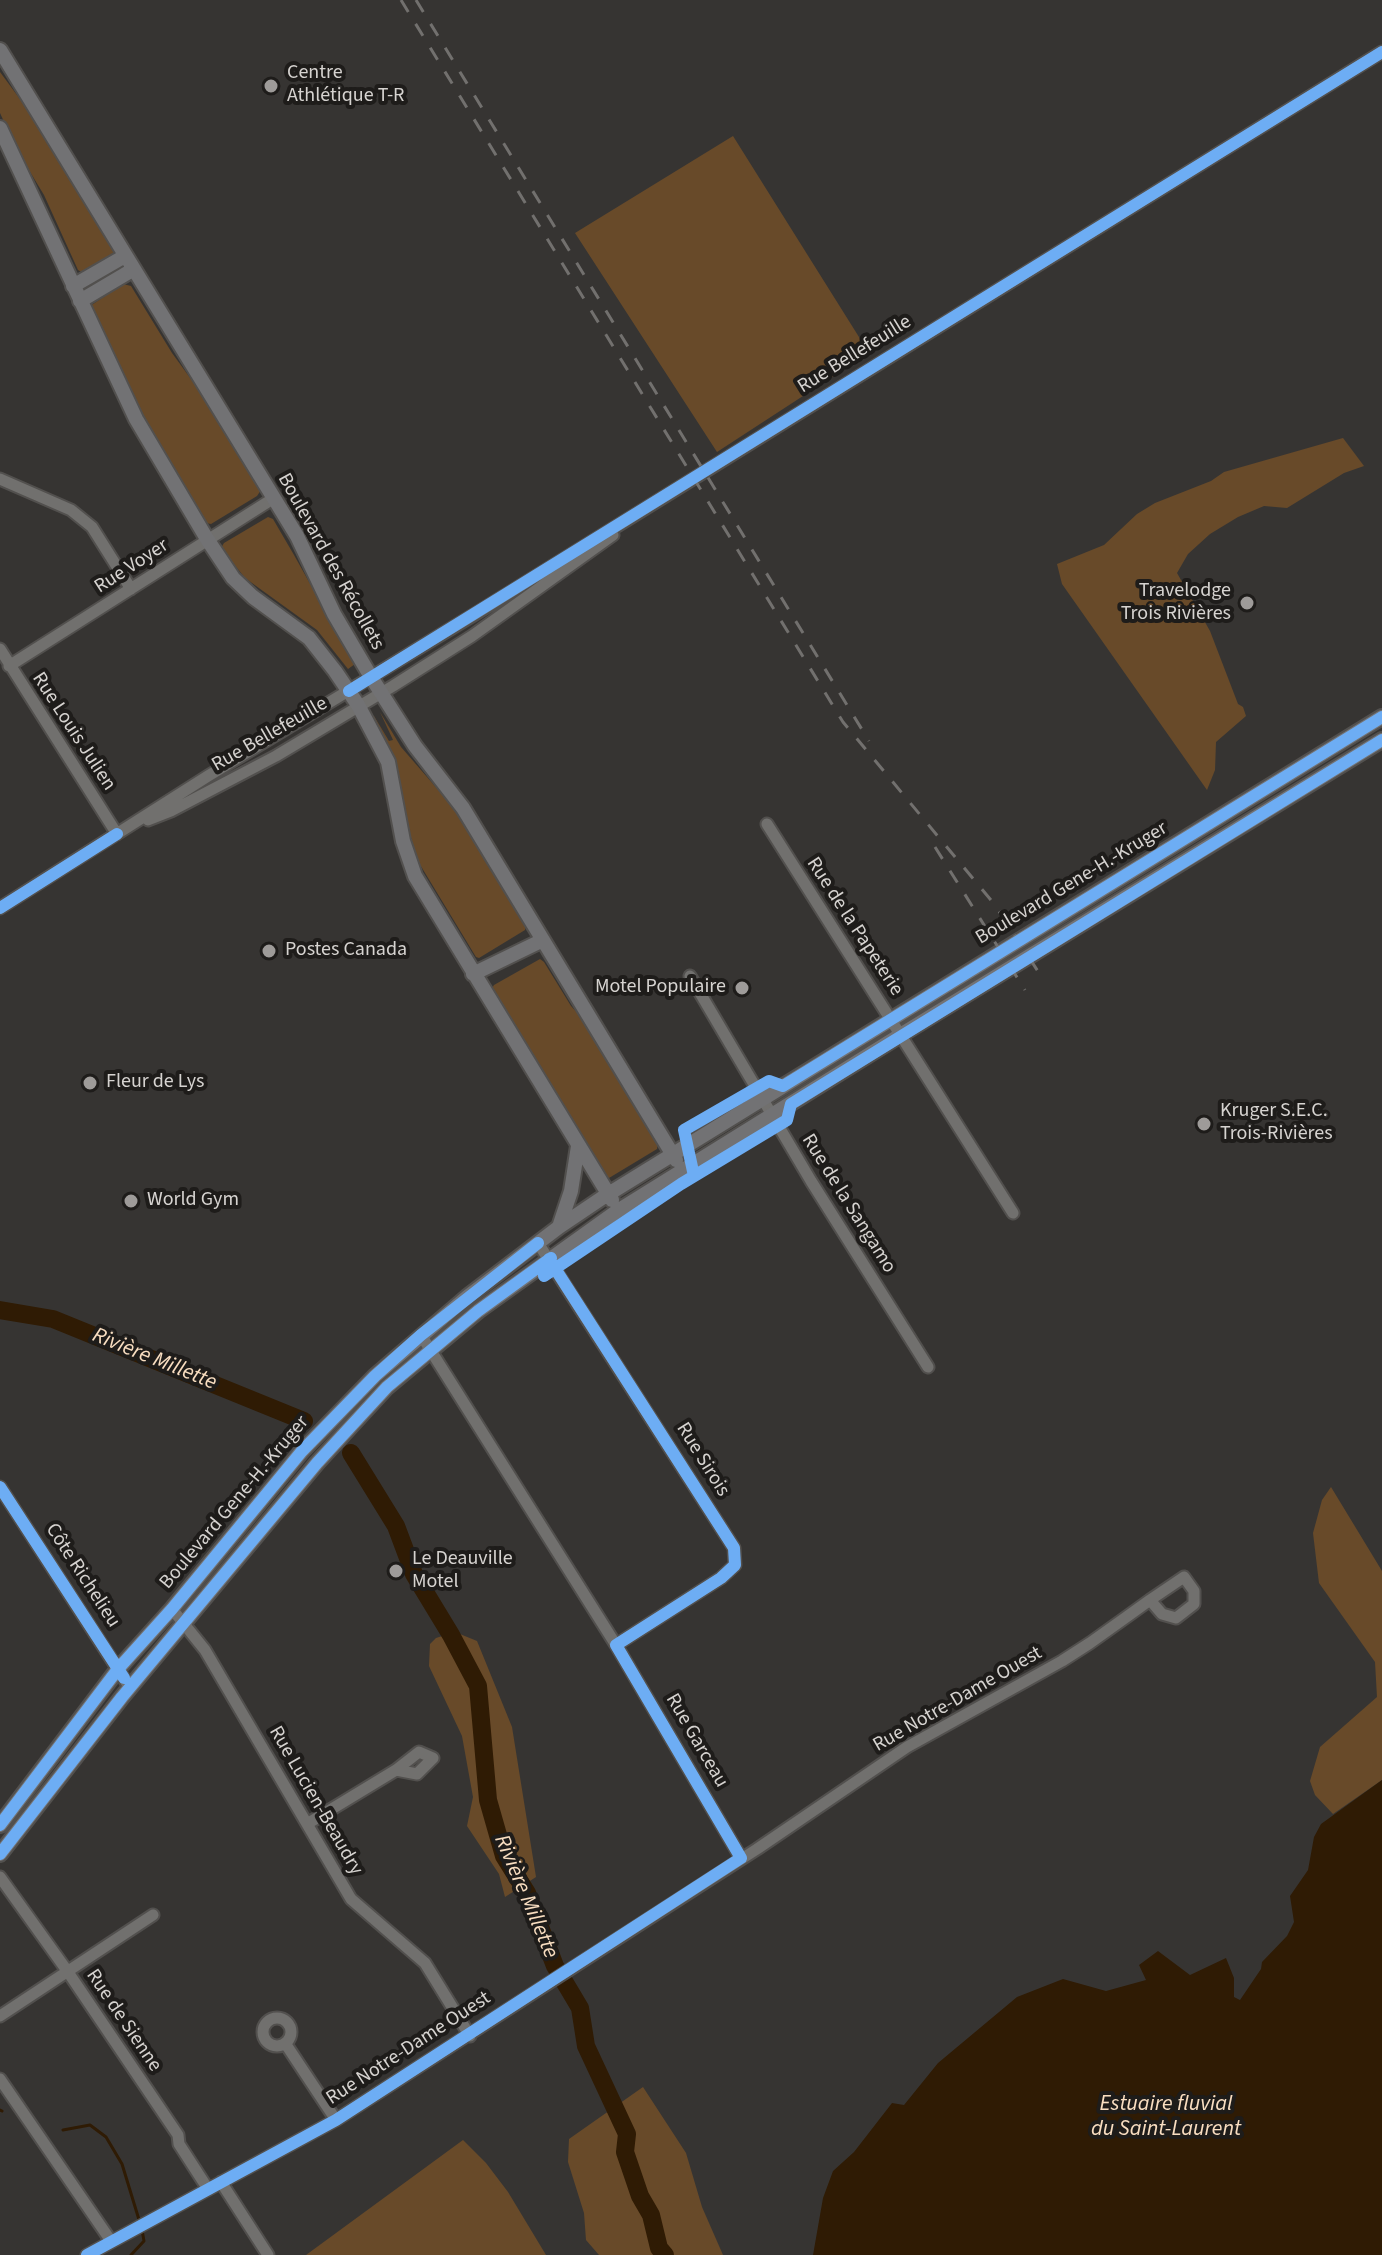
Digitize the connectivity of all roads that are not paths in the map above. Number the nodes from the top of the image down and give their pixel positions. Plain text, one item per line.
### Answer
1 (0, 50) edge
2 (1382, 52) edge
3 (0, 128) edge
4 (130, 263) junction
5 (73, 286) junction
6 (80, 301) junction
7 (0, 479) edge
8 (274, 498) junction
9 (623, 522) junction
10 (207, 539) junction
11 (131, 589) junction
12 (0, 649) edge
13 (9, 666) junction
14 (371, 677) junction
15 (349, 691) junction
16 (381, 693) junction
17 (358, 705) junction
18 (1382, 717) edge
19 (1382, 740) edge
20 (767, 824) dead end
21 (122, 831) junction
22 (0, 908) edge
23 (543, 940) junction
24 (473, 974) junction
25 (690, 976) dead end
26 (891, 1018) junction
27 (902, 1034) junction
28 (763, 1099) junction
29 (772, 1115) junction
30 (578, 1146) junction
31 (673, 1154) junction
32 (683, 1171) junction
33 (608, 1195) junction
34 (619, 1211) junction
35 (1013, 1213) dead end
36 (559, 1227) junction
37 (538, 1243) junction
38 (549, 1259) junction
39 (421, 1335) junction
40 (430, 1350) junction
41 (928, 1367) dead end
42 (0, 1487) edge
43 (1150, 1600) junction
44 (172, 1609) junction
45 (183, 1623) junction
46 (616, 1645) junction
47 (118, 1669) junction
48 (130, 1688) junction
49 (396, 1770) dead end
50 (307, 1824) junction
51 (0, 1825) edge
52 (0, 1854) edge
53 (741, 1858) junction
54 (0, 1877) edge
55 (153, 1915) dead end
56 (68, 1972) junction
57 (0, 2016) edge
58 (470, 2036) junction
59 (285, 2043) dead end
60 (0, 2079) edge
61 (336, 2120) junction
62 (221, 2182) junction
63 (208, 2189) junction
64 (111, 2241) junction
65 (87, 2255) edge
66 (268, 2255) edge

1 - 4 main road, Boulevard des Récollets
2 - 9 street, Rue Bellefeuille
3 - 5 main road
4 - 5 main road
4 - 6 main road
4 - 8 main road, Boulevard des Récollets
5 - 6 main road
6 - 10 main road
7 - 11 street
8 - 10 street, Rue Voyer
8 - 14 main road, Boulevard des Récollets
9 - 14 street, Rue Bellefeuille
9 - 16 street, Rue Bellefeuille
10 - 11 street, Rue Voyer
10 - 15 main road
11 - 13 street, Rue Voyer
12 - 13 street, Rue Louis Julien
13 - 21 street, Rue Louis Julien
14 - 15 street, Rue Bellefeuille
14 - 16 main road, Boulevard des Récollets
15 - 17 main road
15 - 21 street, Rue Bellefeuille
16 - 17 street, Rue Bellefeuille
16 - 23 main road, Boulevard des Récollets
17 - 21 street, Rue Bellefeuille
17 - 24 main road
18 - 26 main road, Boulevard Gene-H.-Kruger
19 - 27 main road, Boulevard Gene-H.-Kruger
20 - 26 street, Rue de la Papeterie
21 - 22 street, Rue Bellefeuille
23 - 24 main road
23 - 31 main road, Boulevard des Récollets
24 - 30 main road
25 - 28 street, Rue de la Sangamo
26 - 27 street, Rue de la Papeterie
26 - 28 main road, Boulevard Gene-H.-Kruger
27 - 29 main road, Boulevard Gene-H.-Kruger
27 - 35 street, Rue de la Papeterie
28 - 29 street, Rue de la Sangamo
28 - 31 main road, Boulevard Gene-H.-Kruger
29 - 32 main road, Boulevard Gene-H.-Kruger
29 - 41 street, Rue de la Sangamo
30 - 33 main road
30 - 36 main road
31 - 32 main road, Boulevard des Récollets
31 - 33 main road, Boulevard Gene-H.-Kruger
32 - 34 main road, Boulevard Gene-H.-Kruger
33 - 34 main road
33 - 36 main road, Boulevard Gene-H.-Kruger
34 - 38 main road, Boulevard Gene-H.-Kruger
36 - 37 main road, Boulevard Gene-H.-Kruger
37 - 38 street, Rue Sirois
37 - 39 main road, Boulevard Gene-H.-Kruger
38 - 40 main road, Boulevard Gene-H.-Kruger
38 - 46 street, Rue Sirois
39 - 40 street, Rue Garceau
39 - 44 main road, Boulevard Gene-H.-Kruger
40 - 45 main road, Boulevard Gene-H.-Kruger
40 - 46 street, Rue Garceau
42 - 47 street, Côte Richelieu
43 - 43 street, Rue Notre-Dame Ouest
43 - 53 street, Rue Notre-Dame Ouest
44 - 45 street, Rue Lucien-Beaudry
44 - 47 main road, Boulevard Gene-H.-Kruger
45 - 48 main road, Boulevard Gene-H.-Kruger
45 - 50 street, Rue Lucien-Beaudry
46 - 53 street, Rue Garceau
47 - 48 street, Côte Richelieu
47 - 51 main road, Boulevard Gene-H.-Kruger
48 - 52 main road, Boulevard Gene-H.-Kruger
49 - 50 street
50 - 58 street, Rue Lucien-Beaudry
53 - 58 street, Rue Notre-Dame Ouest
54 - 56 street, Rue de Sienne
55 - 56 street
56 - 57 street
56 - 63 street, Rue de Sienne
58 - 61 street, Rue Notre-Dame Ouest
59 - 61 street
60 - 64 street
61 - 62 street, Rue Notre-Dame Ouest
62 - 63 street, Rue Notre-Dame Ouest
62 - 66 street
63 - 64 street, Rue Notre-Dame Ouest
64 - 65 street, Rue Notre-Dame Ouest

